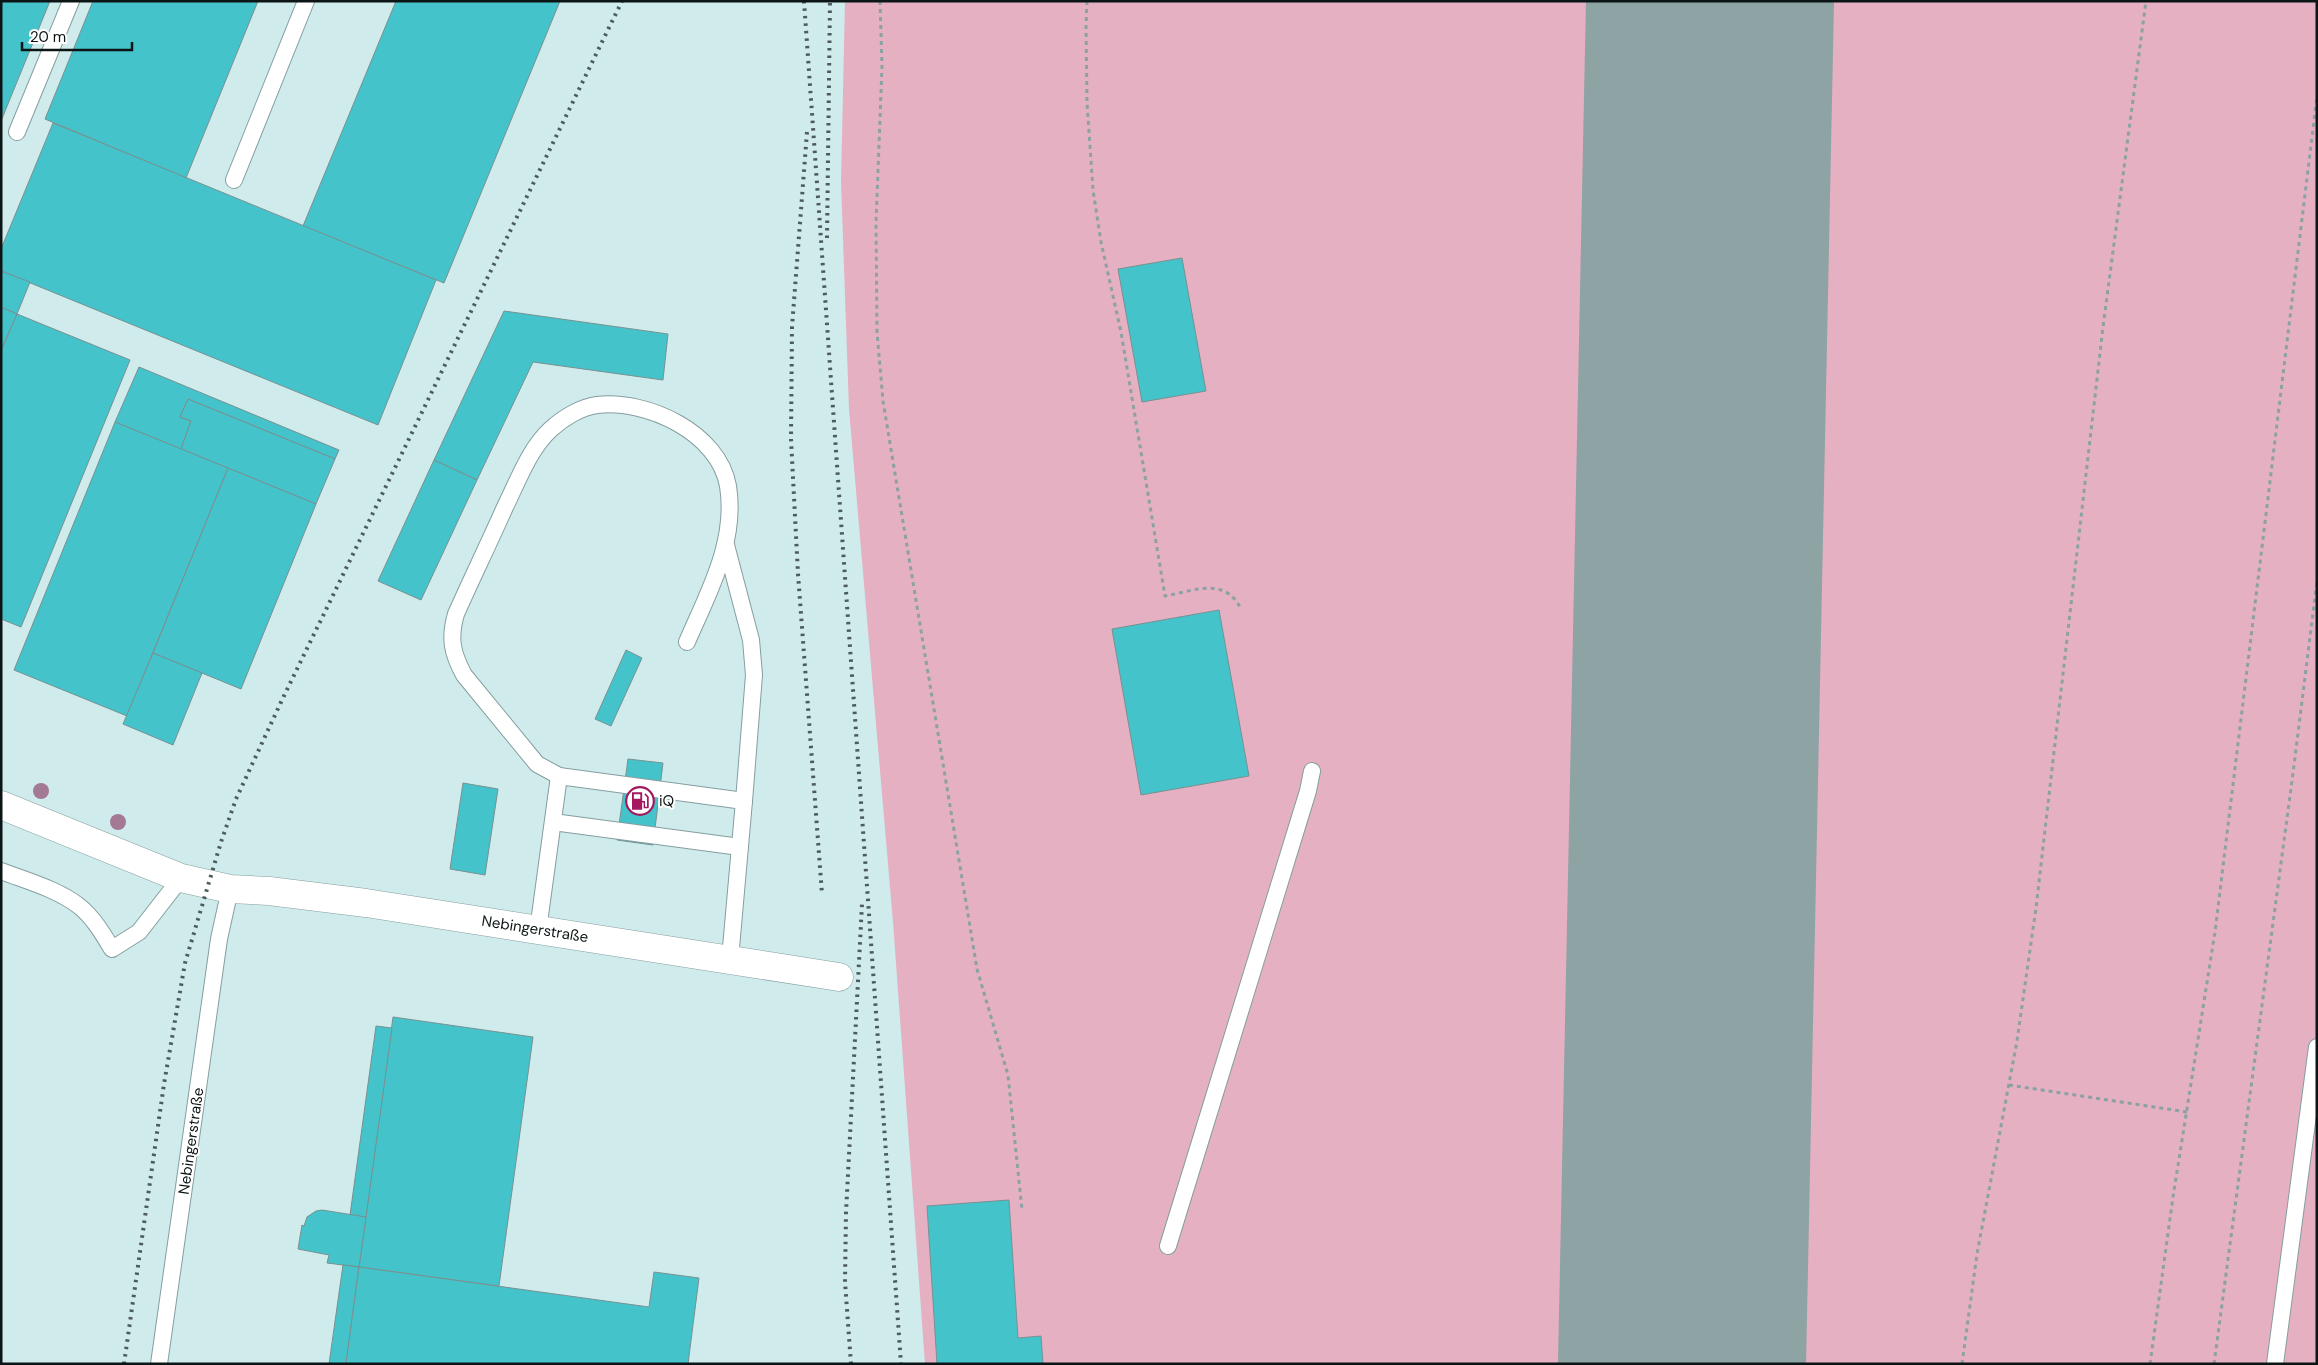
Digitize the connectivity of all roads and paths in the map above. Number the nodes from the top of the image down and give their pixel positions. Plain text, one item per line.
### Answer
1 (71, 1) edge
2 (306, 1) edge
3 (880, 1) edge
4 (1088, 1) edge
5 (2146, 1) edge
6 (2317, 96) edge
7 (17, 132) dead end
8 (234, 180) dead end
9 (726, 545) junction
10 (2317, 581) edge
11 (1241, 609) dead end
12 (687, 642) dead end
13 (1312, 771) dead end
14 (559, 776) junction
15 (744, 801) junction
16 (1, 805) edge
17 (553, 822) junction
18 (740, 847) junction
19 (1, 871) edge
20 (180, 878) junction
21 (230, 889) junction
22 (538, 930) junction
23 (730, 959) junction
24 (839, 977) dead end
25 (2317, 1047) edge
26 (2009, 1085) junction
27 (2187, 1112) junction
28 (1022, 1210) dead end
29 (1168, 1246) dead end
30 (159, 1364) edge
31 (1962, 1364) edge
32 (2150, 1364) edge
33 (2214, 1364) edge
34 (2275, 1364) edge

1 - 7 lane
2 - 8 lane
3 - 28 path
4 - 11 path
5 - 26 path
6 - 27 path
9 - 12 lane
9 - 14 lane
9 - 15 lane
10 - 33 path
13 - 29 lane
14 - 15 lane
14 - 17 lane
15 - 18 lane
16 - 20 street, Nebingerstraße
17 - 18 lane
17 - 22 lane
18 - 23 lane
19 - 20 lane
20 - 21 street, Nebingerstraße
21 - 22 street, Nebingerstraße
21 - 30 lane, Nebingerstraße
22 - 23 street, Nebingerstraße
23 - 24 street, Nebingerstraße
25 - 34 lane
26 - 27 path
26 - 31 path
27 - 32 path

